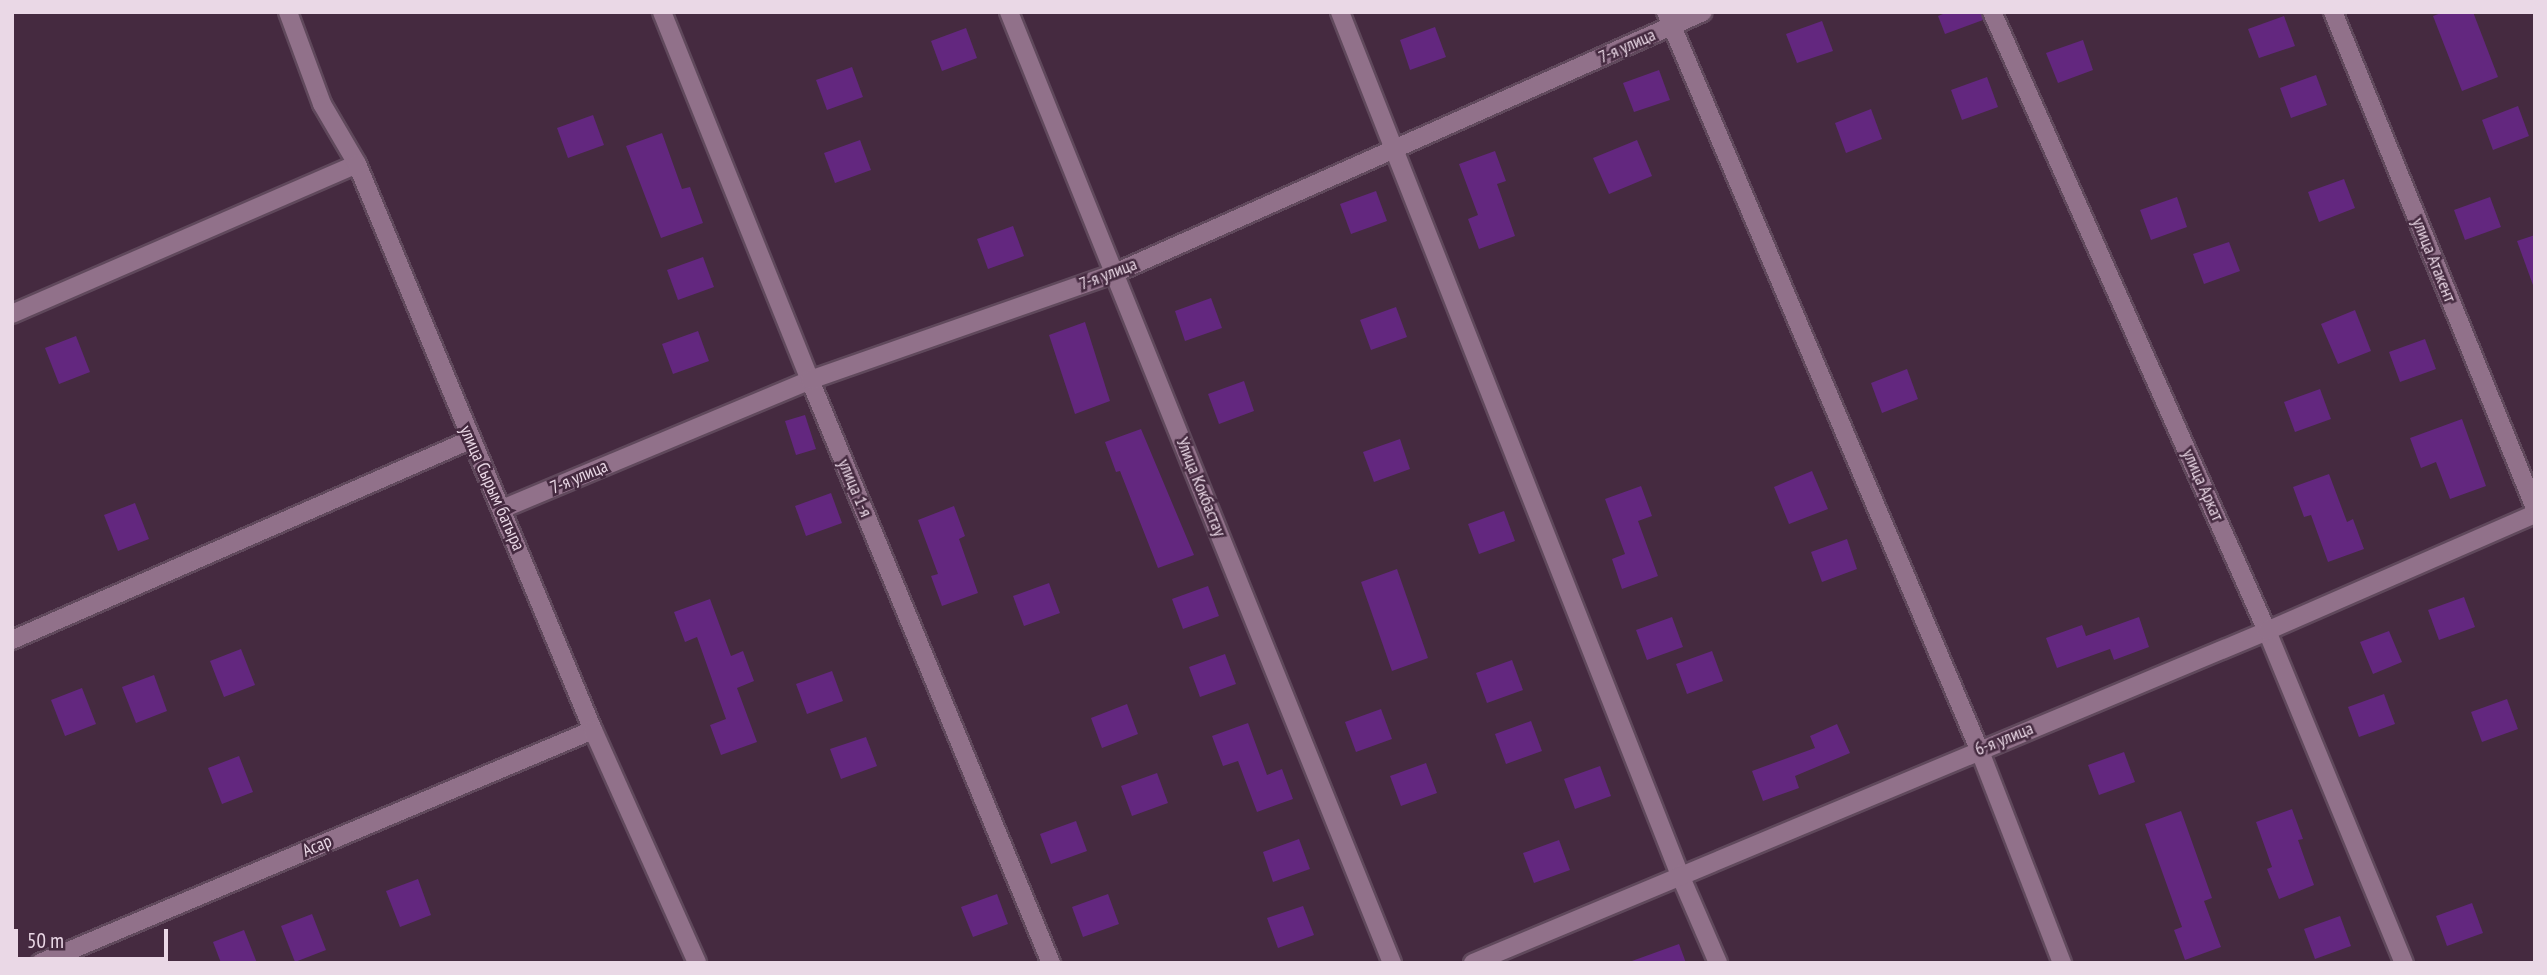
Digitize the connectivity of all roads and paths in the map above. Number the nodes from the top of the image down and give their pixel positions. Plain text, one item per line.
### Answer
1 (288, 12) edge
2 (662, 12) edge
3 (1009, 12) edge
4 (1340, 12) edge
5 (1703, 12) edge
6 (1992, 12) edge
7 (2333, 12) edge
8 (1669, 19) edge
9 (1395, 148) junction
10 (357, 164) junction
11 (1115, 273) junction
12 (12, 314) edge
13 (810, 380) junction
14 (470, 440) junction
15 (2535, 508) edge
16 (502, 509) junction
17 (2535, 514) edge
18 (2267, 631) junction
19 (12, 640) edge
20 (593, 730) junction
21 (1979, 749) junction
22 (1680, 875) junction
23 (40, 963) edge
24 (697, 963) edge
25 (1051, 963) edge
26 (1392, 963) edge
27 (1473, 963) edge
28 (1718, 963) edge
29 (2062, 963) edge
30 (2404, 963) edge

1 - 10 street, улица Сырым батыра
2 - 13 street, улица 1-я
3 - 11 street, Улица Кокбастау
4 - 9 street
5 - 8 street, 7-я улица
6 - 18 street, улица Аркат
7 - 15 street, улица Атакент
8 - 9 street, 7-я улица
8 - 21 street
9 - 11 street, 7-я улица
9 - 22 street
10 - 12 street
10 - 14 street, улица Сырым батыра
11 - 13 street, 7-я улица
11 - 26 street, Улица Кокбастау
13 - 16 street, 7-я улица
13 - 25 street, улица 1-я
14 - 16 street, улица Сырым батыра
14 - 19 street
16 - 20 street, улица Сырым батыра
17 - 18 street, 6-я улица
18 - 21 street, 6-я улица
18 - 30 street, улица Аркат
20 - 23 street, Асар
20 - 24 street, улица Сырым батыра
21 - 22 street, 6-я улица
21 - 29 street
22 - 27 street, 6-я улица
22 - 28 street

